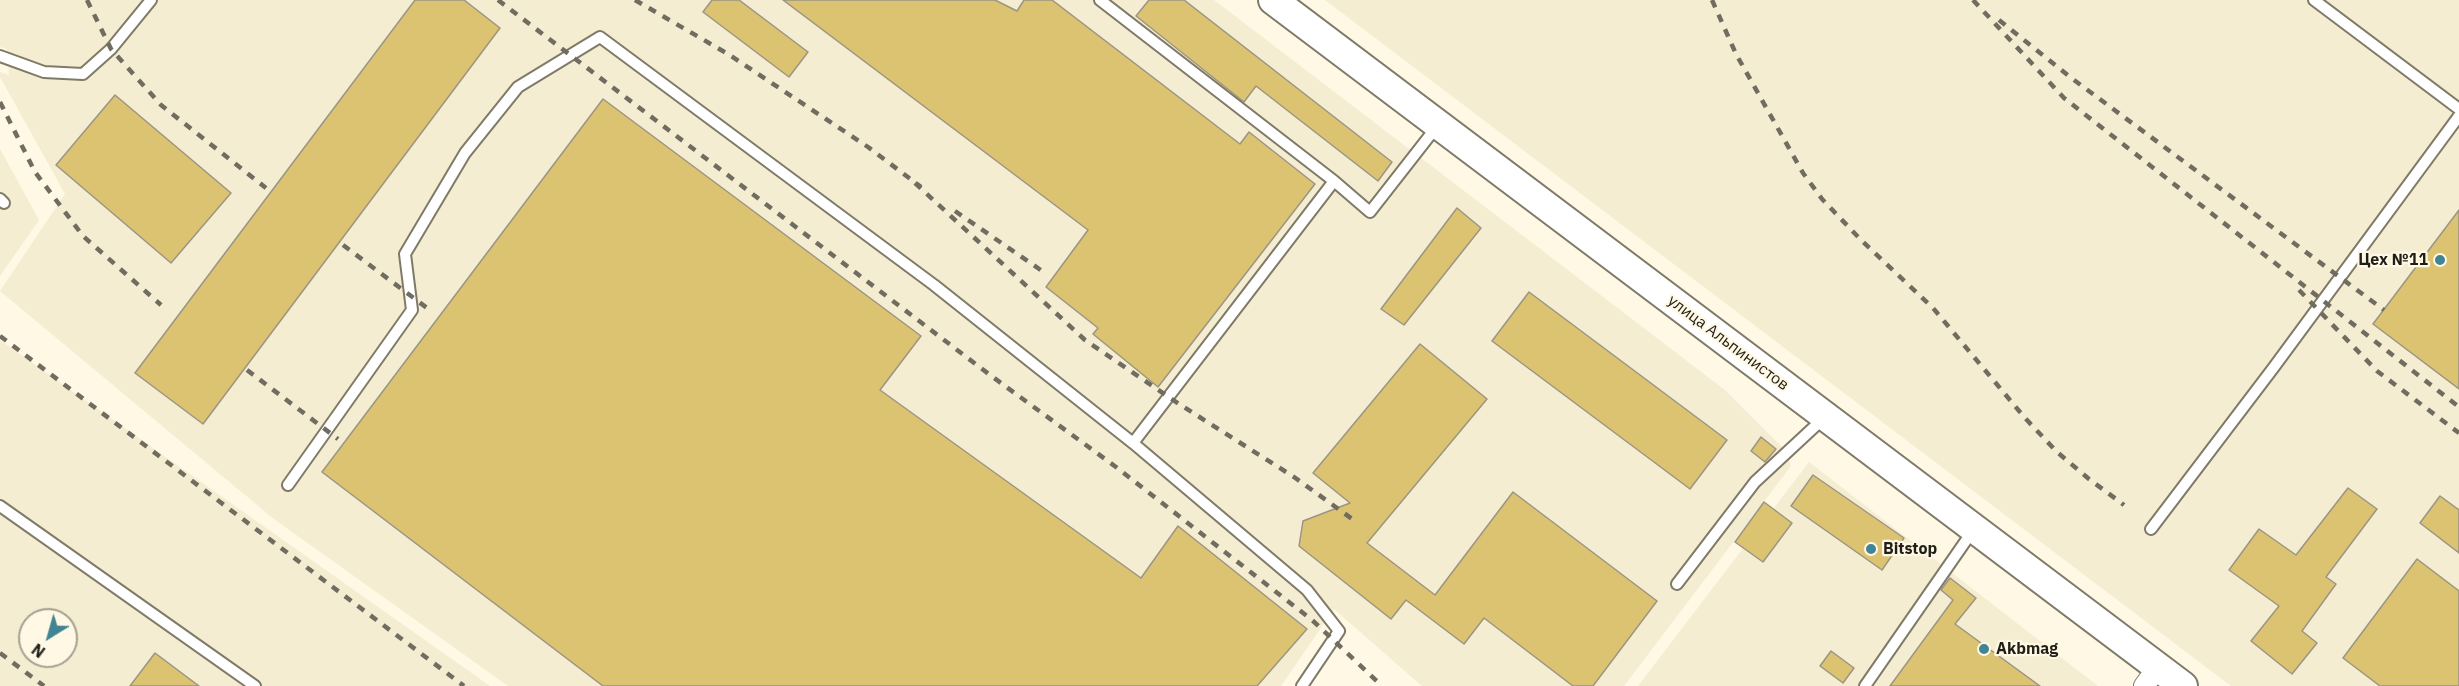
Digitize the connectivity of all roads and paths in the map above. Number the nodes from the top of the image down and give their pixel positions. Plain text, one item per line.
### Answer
1 (151, 0) edge
2 (1100, 0) edge
3 (1273, 0) edge
4 (2314, 0) edge
5 (0, 56) edge
6 (2459, 109) edge
7 (2459, 116) edge
8 (1438, 125) junction
9 (1334, 181) junction
10 (1826, 417) junction
11 (1133, 443) junction
12 (288, 485) dead end
13 (0, 507) edge
14 (1974, 529) junction
15 (2151, 529) dead end
16 (1677, 584) dead end
17 (2151, 677) edge
18 (255, 686) edge
19 (1302, 686) edge
20 (1865, 686) edge
21 (2182, 686) edge

1 - 5 lane
2 - 9 lane
3 - 8 main road, улица Альпинистов
4 - 6 lane
7 - 15 lane
8 - 9 lane
8 - 10 main road, улица Альпинистов
9 - 11 lane
10 - 14 main road, улица Альпинистов
10 - 16 lane
11 - 12 lane
11 - 19 lane
13 - 18 lane
14 - 17 main road, улица Альпинистов
14 - 20 lane
17 - 21 main road, улица Альпинистов

